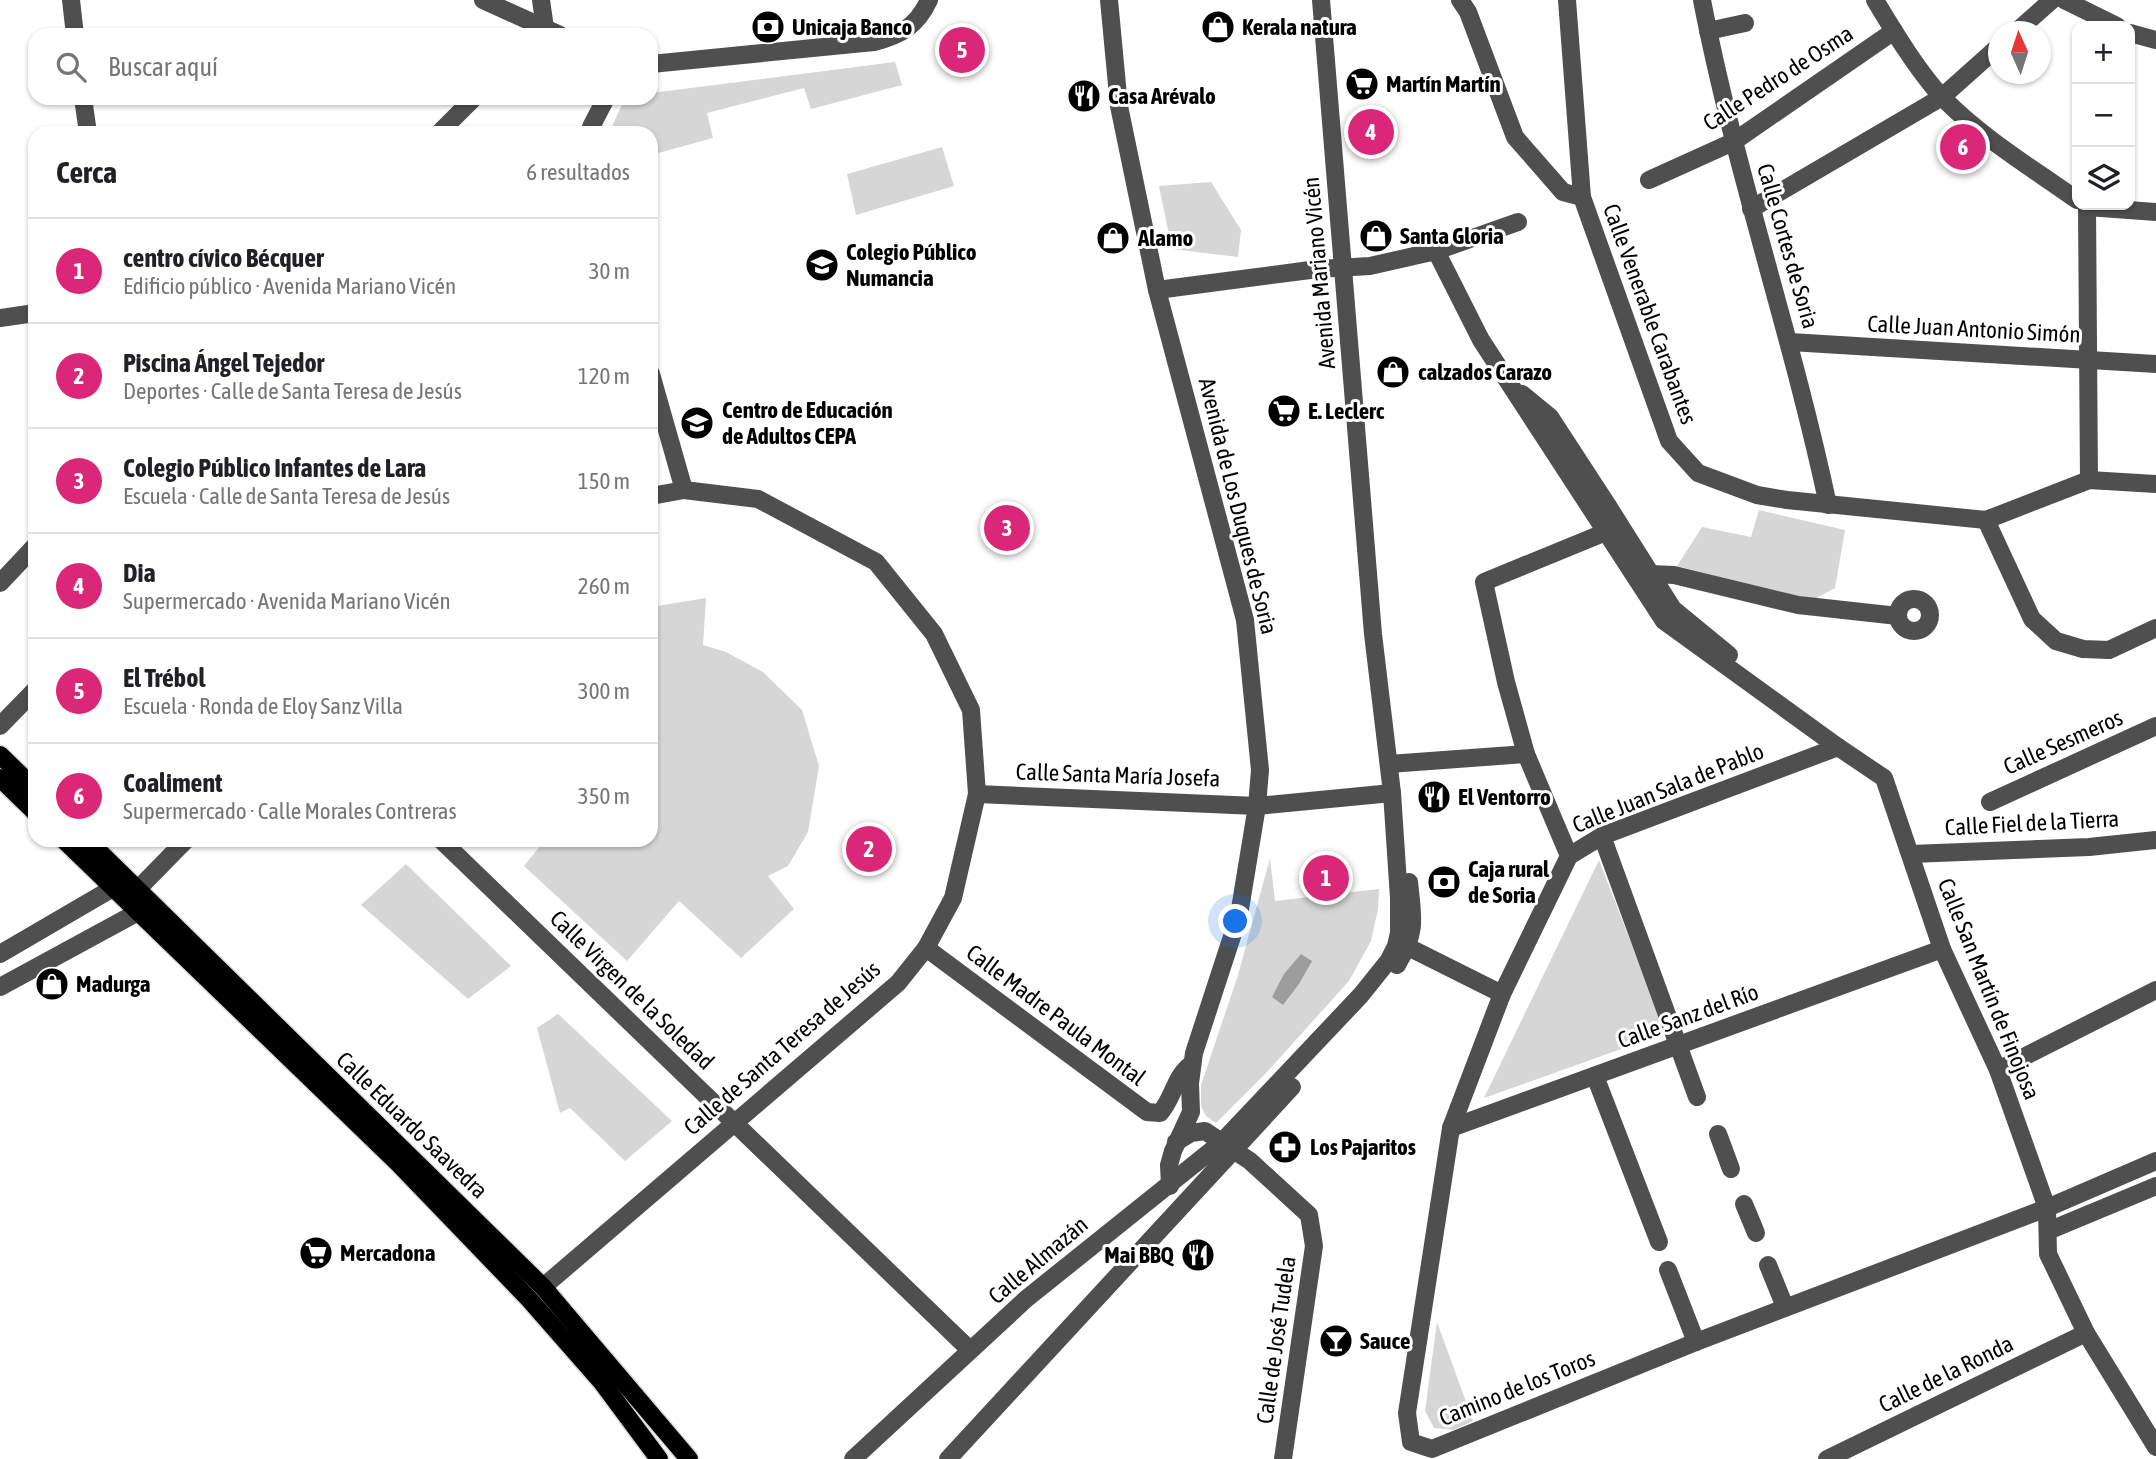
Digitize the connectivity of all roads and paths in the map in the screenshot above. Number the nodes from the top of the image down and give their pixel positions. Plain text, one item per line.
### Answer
1 (71, 0) edge
2 (483, 0) edge
3 (541, 0) edge
4 (929, 0) edge
5 (1109, 0) edge
6 (1321, 0) edge
7 (1460, 0) edge
8 (1567, 0) edge
9 (1702, 0) edge
10 (1875, 0) edge
11 (2052, 0) edge
12 (2064, 0) edge
13 (2028, 21) edge
14 (2107, 21) edge
15 (1745, 23) dead end
16 (74, 28) edge
17 (537, 28) edge
18 (546, 28) edge
19 (1708, 31) junction
20 (1894, 31) junction
21 (2135, 34) edge
22 (2156, 40) edge
23 (1988, 56) edge
24 (658, 63) edge
25 (1942, 97) junction
26 (84, 105) edge
27 (467, 105) edge
28 (602, 105) edge
29 (87, 126) edge
30 (446, 126) edge
31 (592, 126) edge
32 (1733, 142) junction
33 (1649, 180) dead end
34 (2072, 196) edge
35 (1582, 197) junction
36 (1751, 209) junction
37 (2083, 210) edge
38 (2135, 210) edge
39 (2156, 212) edge
40 (1518, 222) dead end
41 (1436, 251) junction
42 (1343, 267) junction
43 (1157, 290) junction
44 (28, 314) edge
45 (0, 318) edge
46 (1790, 342) junction
47 (2089, 360) junction
48 (2156, 364) edge
49 (1506, 380) junction
50 (658, 399) edge
51 (2090, 480) junction
52 (2156, 484) edge
53 (684, 490) junction
54 (658, 495) edge
55 (1828, 505) junction
56 (1608, 506) junction
57 (1986, 520) junction
58 (1606, 532) junction
59 (28, 553) edge
60 (1651, 574) junction
61 (0, 583) edge
62 (1898, 616) dead end
63 (2156, 628) edge
64 (1755, 687) junction
65 (28, 697) edge
66 (0, 726) edge
67 (2156, 726) edge
68 (1838, 747) junction
69 (1526, 754) junction
70 (0, 755) edge
71 (1389, 764) junction
72 (0, 778) edge
73 (28, 782) edge
74 (1392, 793) junction
75 (977, 794) junction
76 (1990, 802) dead end
77 (28, 805) edge
78 (1257, 806) junction
79 (1602, 836) junction
80 (2156, 840) edge
81 (71, 847) edge
82 (94, 847) edge
83 (179, 847) edge
84 (449, 847) edge
85 (1911, 854) junction
86 (1569, 856) junction
87 (113, 888) junction
88 (137, 890) junction
89 (138, 912) junction
90 (1408, 947) junction
91 (926, 948) junction
92 (1942, 949) junction
93 (0, 954) edge
94 (0, 987) edge
95 (2156, 990) edge
96 (1502, 994) junction
97 (1492, 1019) joint
98 (1679, 1047) junction
99 (1192, 1064) junction
100 (1998, 1070) junction
101 (1594, 1076) junction
102 (1697, 1097) dead end
103 (1268, 1104) junction
104 (733, 1122) junction
105 (1451, 1128) junction
106 (1717, 1134) dead end
107 (1176, 1142) junction
108 (1228, 1146) junction
109 (2156, 1161) edge
110 (1731, 1169) dead end
111 (1170, 1186) junction
112 (2156, 1186) edge
113 (1744, 1204) dead end
114 (2047, 1208) junction
115 (2048, 1231) junction
116 (1756, 1233) dead end
117 (1659, 1242) dead end
118 (1768, 1265) dead end
119 (1668, 1270) dead end
120 (543, 1287) junction
121 (1785, 1307) junction
122 (2085, 1333) junction
123 (1696, 1342) junction
124 (970, 1350) junction
125 (2156, 1447) edge
126 (659, 1459) edge
127 (689, 1459) edge
128 (853, 1459) edge
129 (948, 1459) edge
130 (1283, 1459) edge
131 (1827, 1459) edge

1 - 16 street
2 - 17 street
3 - 18 street
4 - 24 street
5 - 43 street, Avenida de Los Duques de Soria
6 - 42 street, Avenida Mariano Vicén
7 - 35 street, Calle Venerable Carabantes
8 - 35 street
9 - 19 street, Calle Cortes de Soria
10 - 20 street
11 - 13 street
12 - 14 street
15 - 19 street
19 - 32 street, Calle Cortes de Soria
20 - 25 street
20 - 32 street, Calle Pedro de Osma
21 - 22 street
23 - 25 street
25 - 34 street
25 - 36 street
26 - 29 street
27 - 30 street
28 - 31 street
32 - 33 street, Calle Pedro de Osma
32 - 36 street, Calle Cortes de Soria
35 - 55 street, Calle Venerable Carabantes
36 - 46 street, Calle Cortes de Soria
37 - 47 street
38 - 39 street
40 - 41 street
41 - 42 street
41 - 49 street, Calle San Martín de Finojosa
42 - 43 street
42 - 71 street, Avenida Mariano Vicén
43 - 78 street, Avenida de Los Duques de Soria
44 - 45 street
46 - 47 street, Calle Juan Antonio Simón
46 - 55 street, Calle Cortes de Soria
47 - 48 street, Calle Juan Antonio Simón
47 - 51 street
49 - 56 street, Calle San Martín de Finojosa
49 - 58 street, Calle San Martín de Finojosa
50 - 53 street
51 - 52 street
51 - 57 street
53 - 54 street, Calle de Santa Teresa de Jesús
53 - 75 street, Calle de Santa Teresa de Jesús
55 - 57 street, Calle Venerable Carabantes
56 - 58 street
56 - 60 street, Calle San Martín de Finojosa
57 - 63 street
58 - 64 street, Calle San Martín de Finojosa
58 - 69 street
59 - 61 street
60 - 62 street
60 - 64 street, Calle San Martín de Finojosa
64 - 68 street, Calle San Martín de Finojosa
65 - 66 street
67 - 76 street, Calle Sesmeros
68 - 79 street, Calle Juan Sala de Pablo
68 - 85 street, Calle San Martín de Finojosa
69 - 71 street
69 - 86 street
70 - 73 main road
71 - 74 street, Avenida Mariano Vicén
72 - 77 main road
74 - 78 street, Calle Santa María Josefa
74 - 90 street, Avenida Mariano Vicén
74 - 103 street, Avenida Mariano Vicén
75 - 78 street, Calle Santa María Josefa
75 - 91 street, Calle de Santa Teresa de Jesús
78 - 99 street, Avenida de Los Duques de Soria
79 - 86 street, Calle Juan Sala de Pablo
79 - 98 street
80 - 85 street, Calle Fiel de la Tierra
81 - 87 main road, Calle Eduardo Saavedra
82 - 88 main road, Calle Eduardo Saavedra
83 - 88 street
84 - 104 street, Calle Virgen de la Soledad
85 - 92 street, Calle San Martín de Finojosa
86 - 96 street, Calle Juan Sala de Pablo
87 - 89 main road, Calle Eduardo Saavedra
87 - 93 street
88 - 120 main road, Calle Eduardo Saavedra
89 - 94 street
89 - 126 main road, Calle Eduardo Saavedra
90 - 96 street
90 - 103 street, Avenida Mariano Vicén
91 - 99 street, Calle Madre Paula Montal
91 - 104 street, Calle de Santa Teresa de Jesús
92 - 98 street, Calle Sanz del Río
92 - 100 street, Calle San Martín de Finojosa
95 - 100 street
96 - 97 street, Calle Juan Sala de Pablo
97 - 105 street, Camino de los Toros
98 - 101 street, Calle Sanz del Río
98 - 102 street
99 - 107 street
100 - 114 street, Calle San Martín de Finojosa
101 - 105 street, Calle Sanz del Río
101 - 117 street
103 - 108 street, Calle Almazán
104 - 120 street, Calle de Santa Teresa de Jesús
104 - 124 street, Calle Virgen de la Soledad
105 - 123 street, Camino de los Toros
106 - 110 street
107 - 108 street
107 - 111 street
108 - 111 street, Calle Almazán
108 - 129 street, Calle Almazán
108 - 130 street, Calle de José Tudela
109 - 114 street, Camino de los Toros
111 - 124 street, Calle Almazán
112 - 115 street
113 - 116 street
114 - 115 street, Calle San Martín de Finojosa
114 - 121 street, Camino de los Toros
115 - 122 street, Calle San Martín de Finojosa
118 - 121 street
119 - 123 street
120 - 127 main road, Calle Eduardo Saavedra
121 - 123 street, Camino de los Toros
122 - 125 street, Calle San Martín de Finojosa
122 - 131 street, Calle de la Ronda
124 - 128 street, Calle Almazán

